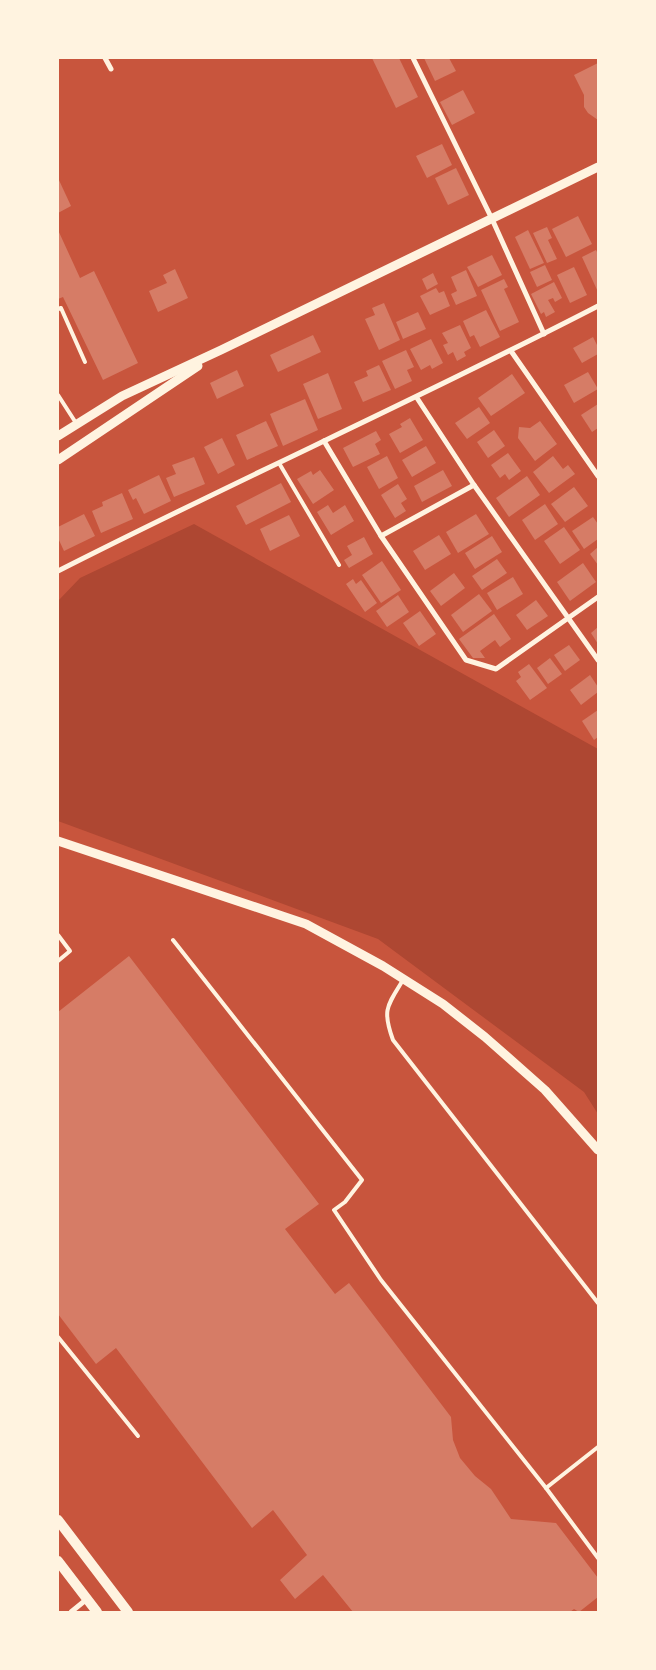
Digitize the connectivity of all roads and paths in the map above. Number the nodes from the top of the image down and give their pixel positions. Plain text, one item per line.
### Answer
1 (105, 58) edge
2 (413, 58) edge
3 (111, 69) dead end
4 (598, 166) edge
5 (492, 219) junction
6 (598, 306) edge
7 (58, 309) edge
8 (544, 334) junction
9 (221, 350) junction
10 (512, 351) junction
11 (85, 362) dead end
12 (58, 395) edge
13 (417, 398) junction
14 (76, 423) junction
15 (58, 436) edge
16 (324, 441) junction
17 (58, 460) edge
18 (279, 462) junction
19 (598, 476) edge
20 (474, 485) junction
21 (381, 536) junction
22 (339, 565) dead end
23 (58, 571) edge
24 (598, 597) edge
25 (569, 619) junction
26 (598, 660) edge
27 (58, 841) edge
28 (58, 935) edge
29 (173, 940) dead end
30 (58, 962) edge
31 (404, 979) junction
32 (598, 1150) edge
33 (598, 1303) edge
34 (58, 1336) edge
35 (138, 1436) dead end
36 (598, 1447) edge
37 (546, 1488) junction
38 (58, 1520) edge
39 (598, 1558) edge
40 (58, 1561) edge
41 (87, 1598) junction
42 (71, 1612) edge
43 (97, 1612) edge
44 (128, 1612) edge

1 - 3 street
2 - 5 street
4 - 5 street
5 - 8 street
5 - 9 street
6 - 8 street
7 - 11 lane
8 - 10 street
9 - 14 street
9 - 17 street
10 - 13 street
10 - 19 street
12 - 14 lane
13 - 16 street
13 - 20 street
14 - 15 street
16 - 18 street
16 - 21 street
18 - 22 lane
18 - 23 street
20 - 21 street
20 - 25 street
21 - 25 street
24 - 25 street
25 - 26 street
27 - 31 street
28 - 30 lane
29 - 37 lane
31 - 32 street
31 - 33 lane
34 - 35 lane
36 - 37 lane
37 - 39 lane
38 - 44 main road
40 - 41 main road
41 - 42 street
41 - 43 main road

